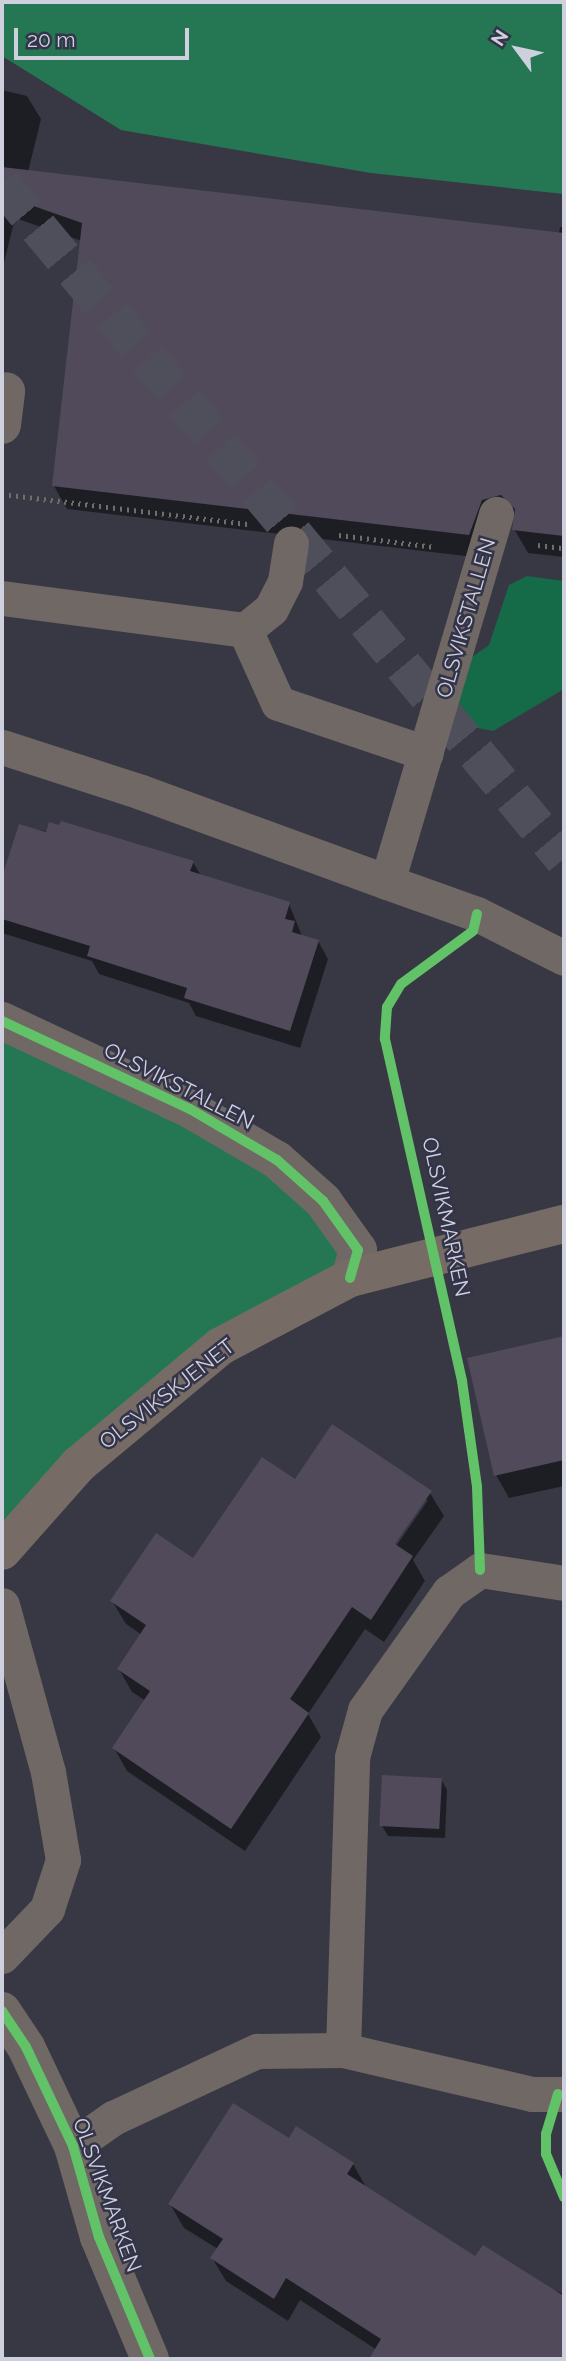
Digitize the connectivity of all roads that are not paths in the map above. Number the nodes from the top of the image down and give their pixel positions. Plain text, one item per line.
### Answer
1 (496, 514) dead end
2 (290, 542) dead end
3 (2, 598) edge
4 (246, 630) junction
5 (2, 747) edge
6 (426, 753) junction
7 (387, 882) junction
8 (564, 958) edge
9 (2, 1021) edge
10 (564, 1224) edge
11 (350, 1278) junction
12 (2, 1551) edge
13 (564, 1583) edge
14 (2, 1605) edge
15 (2, 1956) edge
16 (2, 2011) edge
17 (343, 2050) junction
18 (564, 2094) edge
19 (73, 2146) junction
20 (150, 2359) edge

1 - 6 lane, OLSVIKSTALLEN
2 - 4 lane
3 - 4 lane
4 - 6 lane
5 - 7 lane
6 - 7 lane, OLSVIKSTALLEN
7 - 8 lane
9 - 11 street, OLSVIKSTALLEN
10 - 11 main road, OLSVIKSKJENET
11 - 12 main road, OLSVIKSKJENET
13 - 17 lane
14 - 15 lane
16 - 19 street, OLSVIKMARKEN
17 - 18 lane, OLSVIKMARKEN
17 - 19 lane, OLSVIKMARKEN
19 - 20 street, OLSVIKMARKEN

